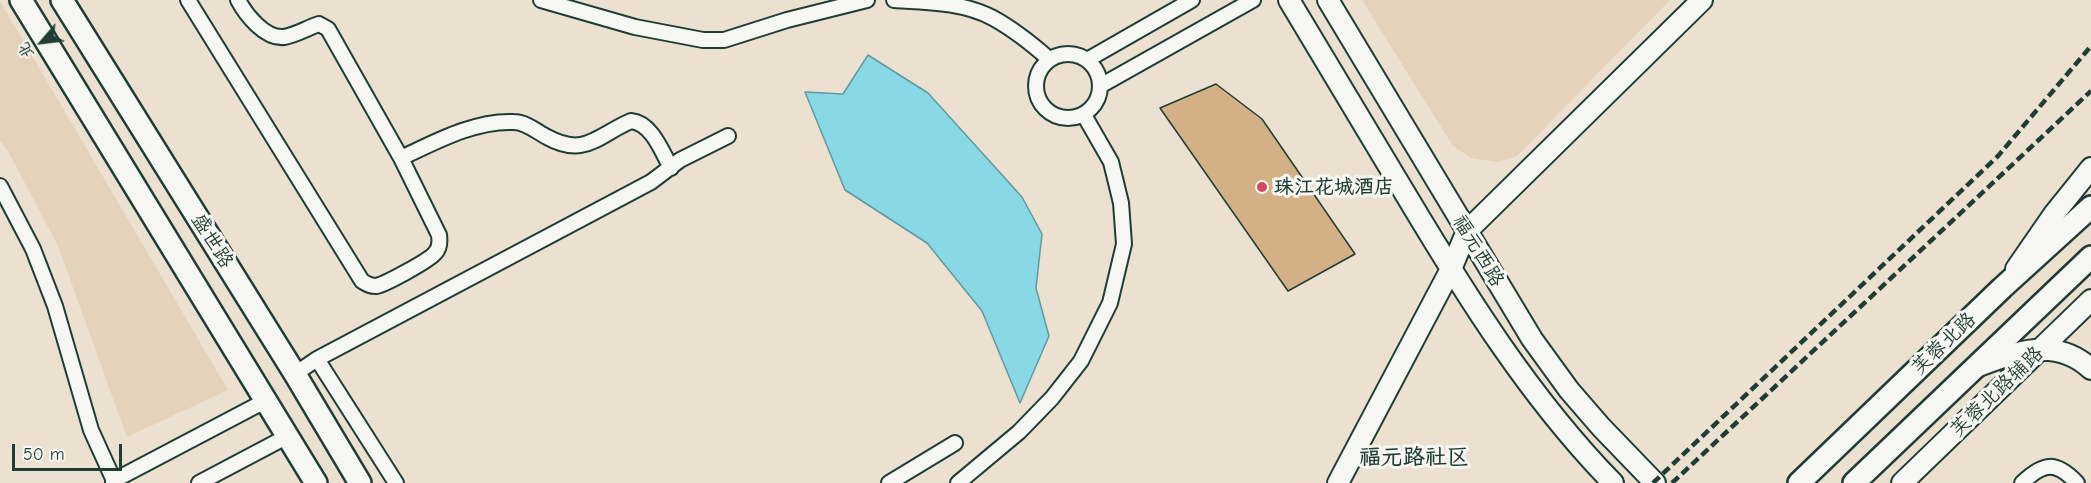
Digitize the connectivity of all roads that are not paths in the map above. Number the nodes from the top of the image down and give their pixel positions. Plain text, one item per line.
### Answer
1 (21, 0) edge
2 (62, 0) edge
3 (188, 0) edge
4 (238, 0) edge
5 (541, 0) edge
6 (867, 0) edge
7 (894, 0) edge
8 (1192, 0) edge
9 (1253, 0) edge
10 (1290, 0) edge
11 (1328, 0) edge
12 (1702, 0) edge
13 (1049, 59) junction
14 (1086, 60) junction
15 (1100, 86) junction
16 (1084, 115) junction
17 (728, 136) dead end
18 (401, 158) junction
19 (671, 168) junction
20 (2091, 168) edge
21 (0, 186) edge
22 (2091, 207) edge
23 (1467, 231) junction
24 (2091, 257) edge
25 (1450, 269) junction
26 (2002, 288) junction
27 (2091, 300) edge
28 (2040, 350) junction
29 (317, 359) junction
30 (1976, 367) junction
31 (2091, 369) edge
32 (295, 374) junction
33 (265, 401) junction
34 (286, 437) junction
35 (955, 443) dead end
36 (114, 482) edge
37 (199, 483) edge
38 (316, 483) edge
39 (360, 483) edge
40 (396, 483) edge
41 (889, 483) edge
42 (957, 483) edge
43 (1338, 483) edge
44 (1613, 483) edge
45 (1655, 483) edge
46 (1799, 483) edge
47 (1854, 483) edge
48 (1902, 483) edge
49 (2022, 483) edge
50 (2077, 483) edge

1 - 33 main road, 盛世路
2 - 32 main road, 盛世路
3 - 18 street
4 - 18 street
5 - 6 street
7 - 13 street
8 - 14 street
9 - 15 street
10 - 25 main road, 福元西路
11 - 23 main road, 福元西路
12 - 23 main road
13 - 14 street
13 - 16 street
14 - 15 street
15 - 16 street
16 - 42 street
17 - 19 street
18 - 19 street
19 - 29 street
20 - 26 main road
21 - 36 street
22 - 26 main road, 芙蓉北路
23 - 25 main road
23 - 45 main road, 福元西路
24 - 30 main road, 芙蓉北路
25 - 43 main road
25 - 44 main road, 福元西路
26 - 46 main road, 芙蓉北路
27 - 28 main road, 芙蓉北路辅路
28 - 30 main road
28 - 31 main road
28 - 48 main road, 芙蓉北路辅路
29 - 32 street
29 - 40 street
30 - 47 main road, 芙蓉北路
32 - 39 main road, 盛世路
33 - 34 main road, 盛世路
33 - 36 street
34 - 37 street
34 - 38 main road, 盛世路
35 - 41 street
49 - 50 street

